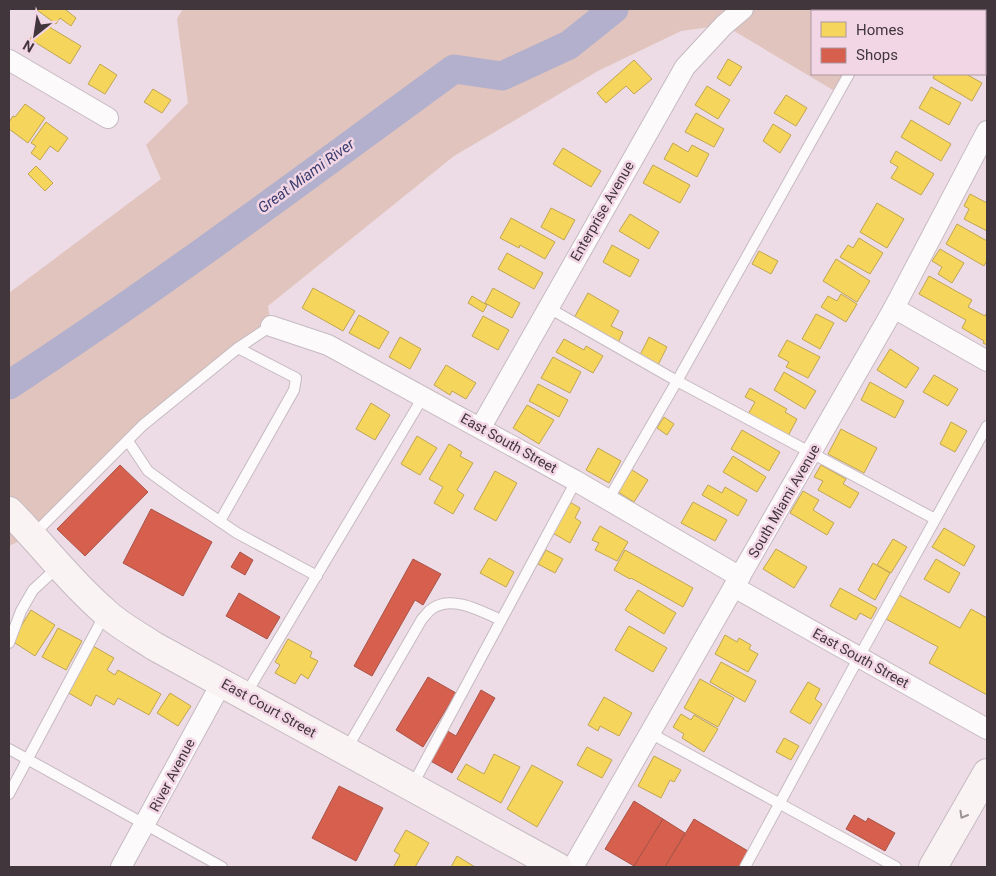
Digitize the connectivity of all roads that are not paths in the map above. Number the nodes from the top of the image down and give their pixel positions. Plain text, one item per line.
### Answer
1 (743, 9) edge
2 (9, 60) edge
3 (848, 75) edge
4 (108, 118) dead end
5 (987, 131) edge
6 (547, 307) junction
7 (894, 308) junction
8 (271, 326) joint
9 (238, 348) junction
10 (987, 360) edge
11 (677, 381) junction
12 (423, 396) junction
13 (987, 426) edge
14 (481, 427) junction
15 (128, 441) junction
16 (811, 453) junction
17 (576, 481) junction
18 (608, 500) junction
19 (9, 511) edge
20 (935, 520) junction
21 (220, 521) junction
22 (33, 535) junction
23 (58, 566) junction
24 (317, 576) junction
25 (737, 582) junction
26 (106, 613) junction
27 (501, 620) junction
28 (9, 643) edge
29 (859, 657) junction
30 (222, 682) junction
31 (246, 695) junction
32 (987, 729) edge
33 (650, 733) junction
34 (9, 749) edge
35 (346, 750) junction
36 (27, 759) junction
37 (987, 773) edge
38 (411, 786) junction
39 (9, 794) edge
40 (779, 804) junction
41 (145, 824) junction
42 (121, 867) edge
43 (222, 867) edge
44 (558, 867) edge
45 (573, 867) edge
46 (745, 867) edge
47 (896, 867) edge
48 (932, 867) edge

1 - 6 street, Enterprise Avenue
2 - 4 street
3 - 11 lane
5 - 7 street, South Miami Avenue
6 - 11 lane
6 - 14 street, Enterprise Avenue
7 - 10 street
7 - 16 street, South Miami Avenue
8 - 9 lane
8 - 12 street, East South Street
9 - 15 lane
9 - 21 lane
11 - 16 lane
11 - 18 lane
12 - 14 street, East South Street
12 - 24 lane
13 - 20 lane
14 - 17 street, East South Street
15 - 21 lane
15 - 22 lane
16 - 20 lane
16 - 25 street, South Miami Avenue
17 - 18 street, East South Street
17 - 27 lane
18 - 25 street, East South Street
19 - 22 main road, East Court Street
20 - 29 lane
21 - 24 lane
22 - 23 main road, East Court Street
23 - 26 main road, East Court Street
23 - 28 lane
24 - 31 lane
25 - 29 street, East South Street
25 - 33 street, South Miami Avenue
26 - 30 main road, East Court Street
26 - 36 lane
27 - 35 lane
27 - 38 lane
29 - 32 street, East South Street
29 - 40 lane
30 - 31 main road, East Court Street
30 - 41 street, River Avenue
31 - 35 main road, East Court Street
33 - 40 lane
33 - 45 street, South Miami Avenue
34 - 36 lane
35 - 38 main road, East Court Street
36 - 39 lane
36 - 41 lane
37 -> 48 main road
38 - 44 main road, East Court Street
40 - 46 lane
40 - 47 lane
41 - 42 street, River Avenue
41 - 43 lane

